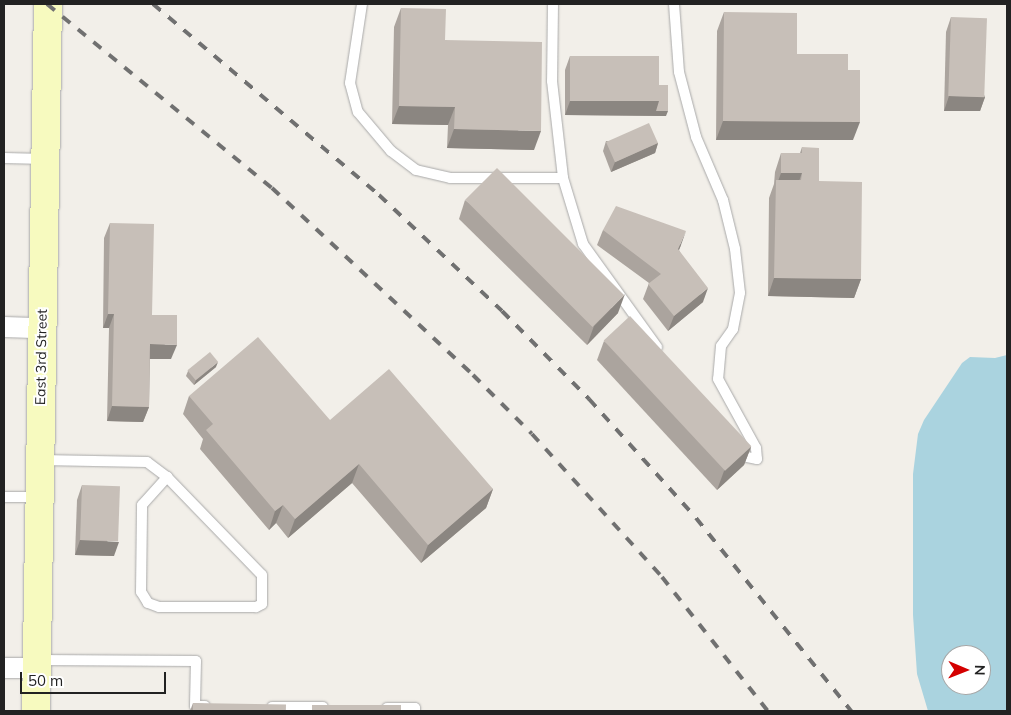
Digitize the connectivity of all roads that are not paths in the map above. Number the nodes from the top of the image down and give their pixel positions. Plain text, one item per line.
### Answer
1 (48, 4) edge
2 (362, 4) edge
3 (553, 4) edge
4 (674, 4) edge
5 (4, 158) edge
6 (44, 158) junction
7 (563, 178) junction
8 (4, 327) edge
9 (41, 328) junction
10 (661, 353) edge
11 (730, 441) edge
12 (40, 460) junction
13 (167, 477) junction
14 (4, 497) edge
15 (40, 498) junction
16 (37, 664) junction
17 (4, 668) edge
18 (215, 706) edge
19 (264, 706) edge
20 (332, 707) edge
21 (378, 708) edge
22 (294, 709) edge
23 (36, 711) edge
24 (415, 711) edge

1 - 6 street, East 3rd Street
2 - 7 lane
3 - 7 lane
4 - 11 lane
5 - 6 lane
6 - 9 street, East 3rd Street
7 - 10 lane
8 - 9 street
9 - 12 street, East 3rd Street
12 - 13 lane
12 - 15 street, East 3rd Street
13 - 13 lane
14 - 15 lane
15 - 16 street, East 3rd Street
16 - 17 street
16 - 18 lane
16 - 23 street, East 3rd Street
19 - 22 lane
20 - 22 lane
21 - 24 lane

